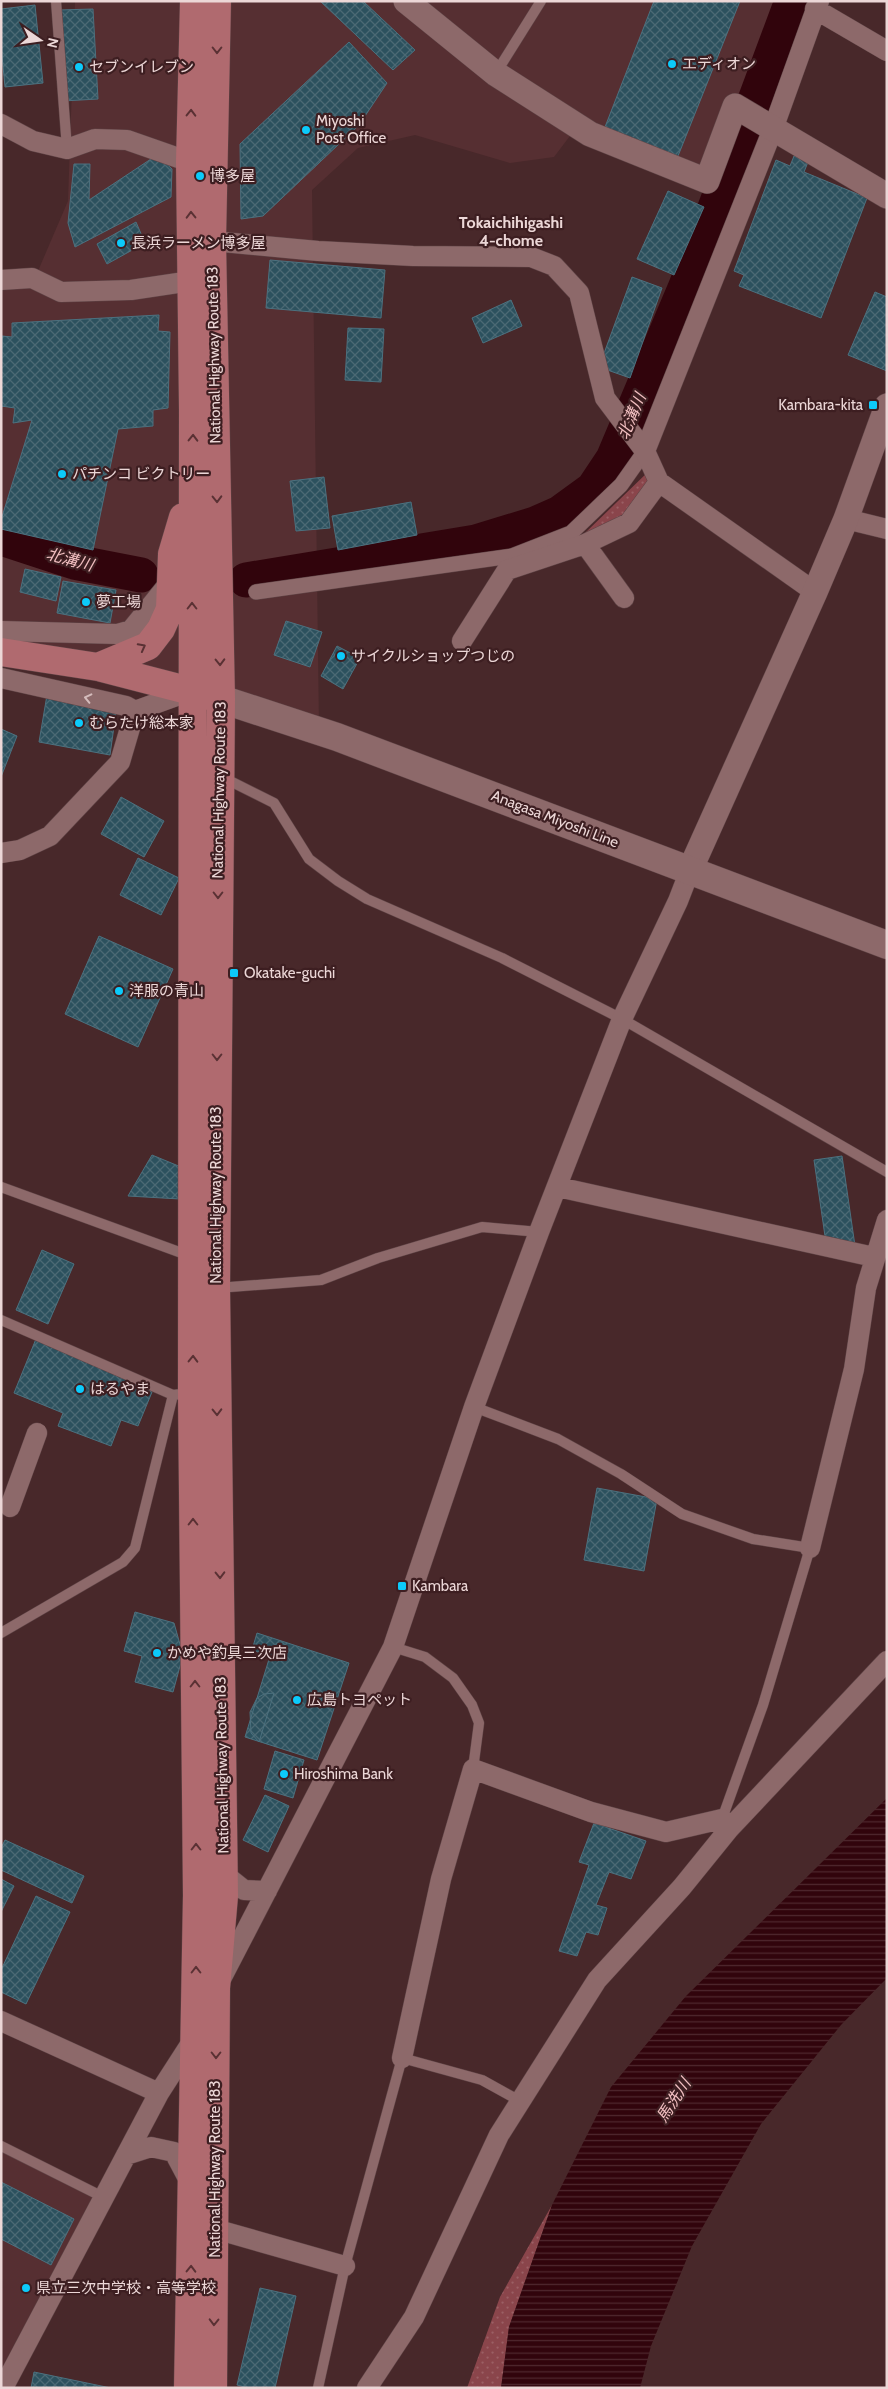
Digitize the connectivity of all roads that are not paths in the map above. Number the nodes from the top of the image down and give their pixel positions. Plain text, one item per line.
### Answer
1 (56, 1) edge
2 (194, 1) edge
3 (217, 1) edge
4 (406, 1) edge
5 (541, 1) edge
6 (817, 5) edge
7 (887, 51) edge
8 (496, 74) junction
9 (1, 124) edge
10 (773, 129) junction
11 (67, 148) junction
12 (202, 160) junction
13 (887, 196) edge
14 (212, 241) junction
15 (1, 280) edge
16 (191, 281) junction
17 (887, 406) edge
18 (645, 451) junction
19 (658, 482) junction
20 (192, 487) junction
21 (846, 519) junction
22 (887, 529) edge
23 (585, 544) junction
24 (171, 581) junction
25 (256, 592) dead end
26 (815, 592) junction
27 (624, 598) dead end
28 (1, 631) edge
29 (462, 641) dead end
30 (14, 654) edge
31 (98, 667) junction
32 (1, 678) edge
33 (193, 690) junction
34 (221, 699) junction
35 (135, 711) junction
36 (219, 776) junction
37 (1, 853) edge
38 (690, 870) junction
39 (887, 945) edge
40 (622, 1019) junction
41 (887, 1172) edge
42 (1, 1187) edge
43 (558, 1187) junction
44 (887, 1220) edge
45 (539, 1232) junction
46 (874, 1257) junction
47 (193, 1258) junction
48 (205, 1288) junction
49 (1, 1320) edge
50 (182, 1394) junction
51 (474, 1408) junction
52 (37, 1433) dead end
53 (5, 1506) edge
54 (810, 1548) junction
55 (1, 1633) edge
56 (393, 1647) junction
57 (887, 1661) edge
58 (473, 1769) junction
59 (726, 1824) junction
60 (224, 1874) junction
61 (267, 1891) junction
62 (216, 1988) junction
63 (1, 2021) edge
64 (196, 2036) junction
65 (402, 2058) junction
66 (159, 2093) junction
67 (520, 2100) junction
68 (1, 2146) edge
69 (126, 2155) junction
70 (192, 2186) junction
71 (103, 2197) junction
72 (215, 2229) junction
73 (345, 2266) junction
74 (3, 2388) edge
75 (188, 2388) edge
76 (213, 2388) edge
77 (318, 2388) edge
78 (367, 2388) edge

1 - 11 lane
12 -> 2 highway, National Highway Route 183
3 -> 12 highway, National Highway Route 183
4 - 8 street
5 - 8 lane
6 - 7 street
6 - 10 street
8 - 10 street
9 - 11 street
10 - 13 street
10 - 18 street
11 - 12 street
12 - 14 highway, National Highway Route 183
16 -> 12 highway, National Highway Route 183
14 - 18 street
14 -> 34 highway, National Highway Route 183
15 - 16 street
20 -> 16 highway, National Highway Route 183
17 - 21 street
18 - 19 street
18 - 25 street
19 - 23 street
19 - 26 street
20 - 24 highway
33 -> 20 highway, National Highway Route 183
21 - 22 street
21 - 26 street
23 - 27 street
23 - 29 street
24 - 28 street
31 -> 24 highway
26 - 38 street
30 - 31 highway
31 - 33 highway
35 -> 32 street
33 - 34 highway
33 - 35 street
33 - 47 highway, National Highway Route 183
34 - 36 highway, National Highway Route 183
34 - 38 main road, Anagasa Miyoshi Line
35 - 37 street
36 - 40 lane
36 -> 48 highway, National Highway Route 183
38 - 39 main road, Anagasa Miyoshi Line
38 - 40 street
40 - 41 lane
40 - 43 street
42 - 47 lane
43 - 45 street
43 - 46 street
44 - 46 street
45 - 48 lane
45 - 51 street
46 - 54 street
47 - 48 highway, National Highway Route 183
50 -> 48 highway, National Highway Route 183
48 -> 60 highway, National Highway Route 183
49 - 50 lane
50 - 55 lane
64 -> 50 highway, National Highway Route 183
51 - 54 lane
51 - 56 street
52 - 53 street
54 - 59 lane
56 - 58 lane
56 - 61 street
57 - 59 street
58 - 59 street
58 - 65 street
59 - 67 street
60 - 61 street
60 - 62 highway, National Highway Route 183
61 - 62 street
62 - 64 street
62 -> 72 highway, National Highway Route 183
63 - 66 street
64 - 66 street
64 - 70 highway, National Highway Route 183
65 - 67 lane
65 - 73 lane
66 - 69 street
67 - 78 street
68 - 71 lane
69 - 70 street
69 - 71 street
75 -> 70 highway, National Highway Route 183
71 - 74 street
72 - 73 street
72 -> 76 highway, National Highway Route 183
73 - 77 lane

